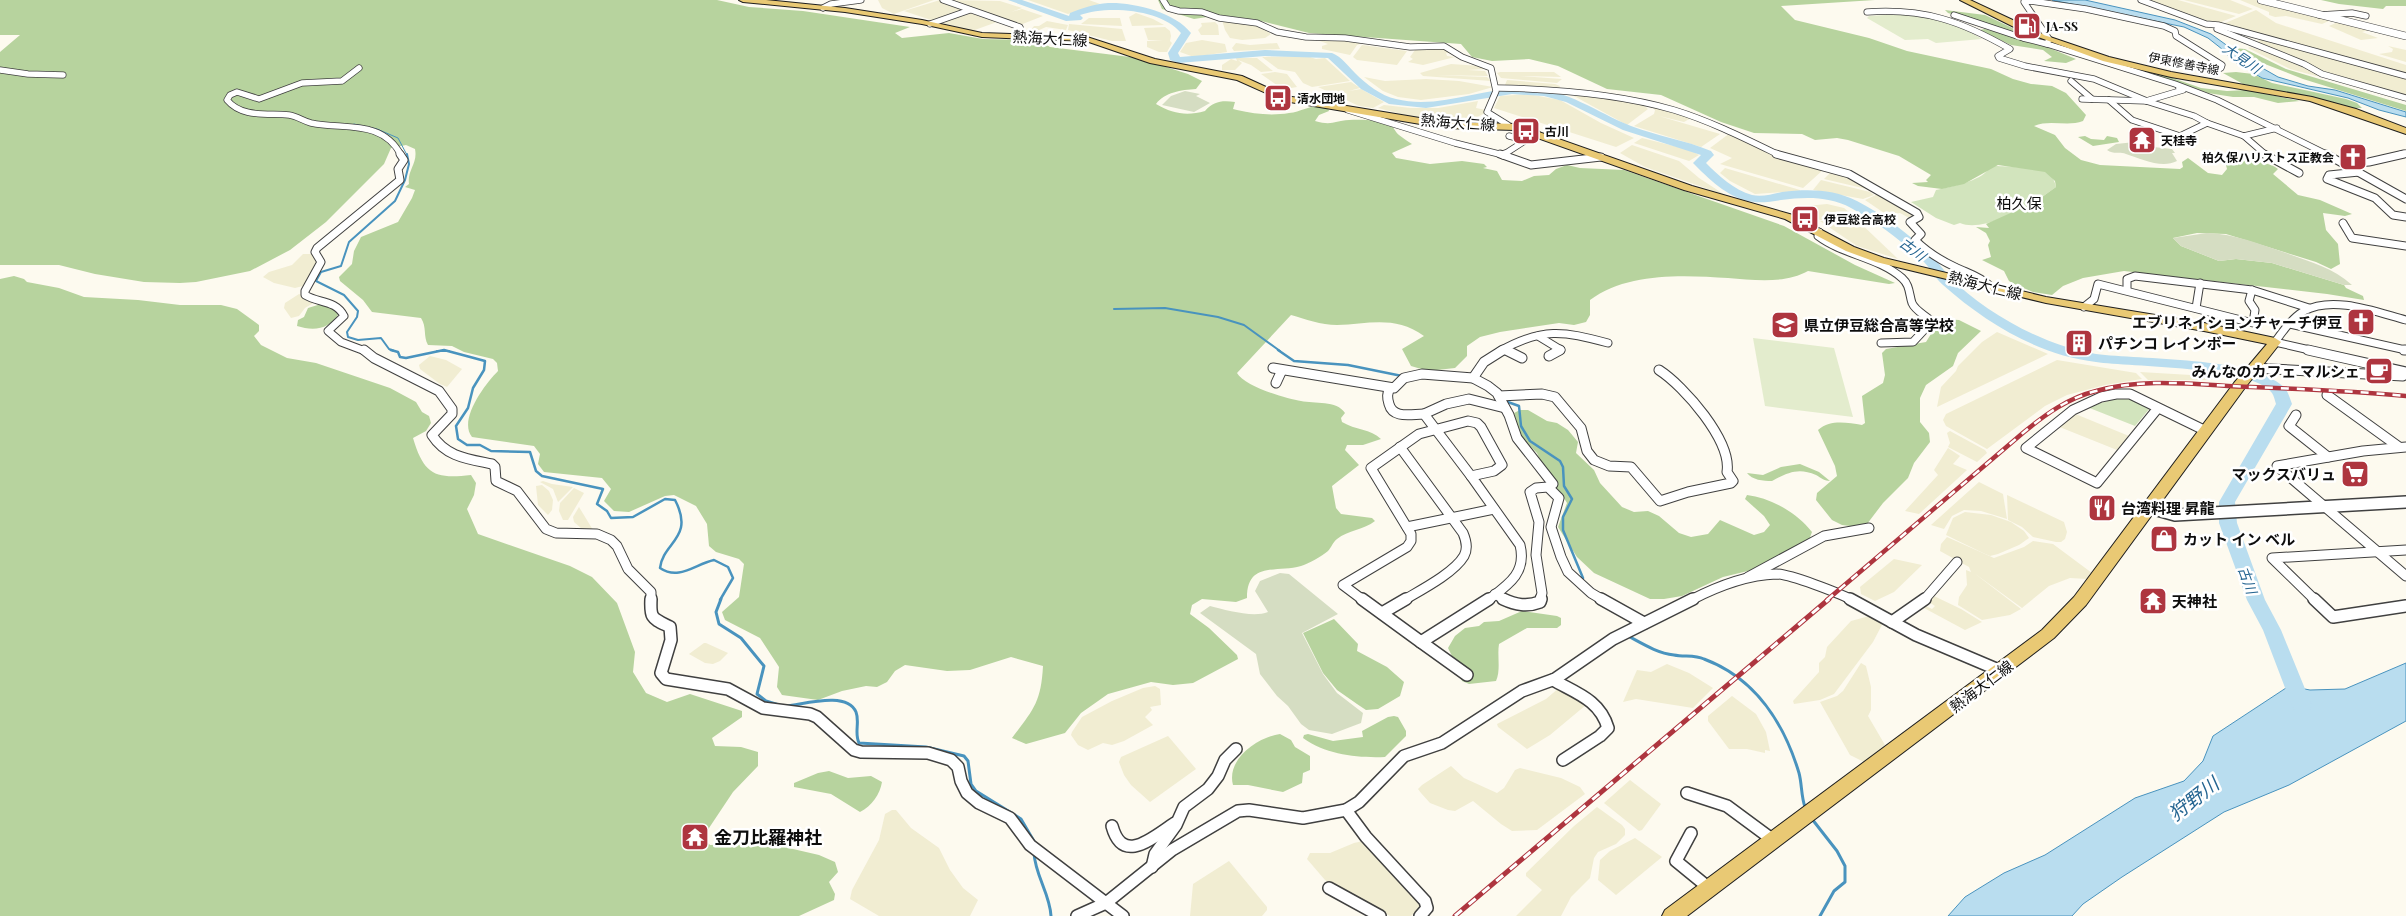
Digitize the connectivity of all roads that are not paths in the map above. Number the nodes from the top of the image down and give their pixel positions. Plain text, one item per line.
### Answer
1 (743, 0) edge
2 (862, 0) edge
3 (943, 0) edge
4 (1163, 0) edge
5 (1964, 0) edge
6 (2141, 0) edge
7 (2261, 0) edge
8 (823, 8) junction
9 (970, 10) junction
10 (1867, 12) dead end
11 (1897, 12) junction
12 (2318, 15) junction
13 (2366, 16) dead end
14 (930, 24) junction
15 (2206, 24) junction
16 (1023, 36) junction
17 (2406, 36) edge
18 (2048, 43) junction
19 (359, 68) dead end
20 (2217, 69) dead end
21 (0, 70) edge
22 (63, 75) dead end
23 (2406, 76) edge
24 (2154, 77) junction
25 (2071, 81) dead end
26 (1497, 91) junction
27 (2406, 98) edge
28 (2082, 99) dead end
29 (2092, 99) junction
30 (2109, 100) junction
31 (2147, 101) junction
32 (1329, 105) junction
33 (2207, 123) junction
34 (1508, 126) junction
35 (2276, 128) junction
36 (2406, 131) edge
37 (1537, 133) junction
38 (1509, 136) dead end
39 (2244, 136) junction
40 (1525, 140) junction
41 (2406, 153) edge
42 (1503, 155) junction
43 (1601, 157) junction
44 (2345, 164) junction
45 (2359, 172) junction
46 (2299, 174) dead end
47 (2406, 199) edge
48 (2406, 217) edge
49 (2343, 223) dead end
50 (1819, 232) junction
51 (2398, 245) junction
52 (2406, 246) edge
53 (2406, 255) edge
54 (2200, 283) junction
55 (1990, 286) junction
56 (2127, 290) junction
57 (2252, 290) junction
58 (2319, 305) junction
59 (2084, 307) junction
60 (2196, 308) junction
61 (2309, 308) junction
62 (2406, 320) edge
63 (2290, 324) junction
64 (2406, 325) edge
65 (1538, 336) junction
66 (1608, 342) dead end
67 (2275, 342) junction
68 (1881, 343) dead end
69 (1505, 349) junction
70 (2406, 350) edge
71 (1549, 356) dead end
72 (1522, 358) dead end
73 (1659, 370) dead end
74 (2249, 373) junction
75 (2406, 374) edge
76 (1473, 378) junction
77 (1276, 383) dead end
78 (1390, 388) junction
79 (2327, 394) dead end
80 (1499, 396) junction
81 (1505, 408) junction
82 (2158, 408) junction
83 (1424, 414) junction
84 (2296, 416) dead end
85 (1435, 429) junction
86 (2206, 431) junction
87 (1400, 447) junction
88 (2403, 447) edge
89 (2328, 457) junction
90 (1471, 476) junction
91 (1548, 487) junction
92 (2406, 502) edge
93 (2324, 507) junction
94 (2150, 508) junction
95 (1494, 509) junction
96 (1452, 518) junction
97 (1407, 527) junction
98 (1869, 528) dead end
99 (2406, 550) edge
100 (2377, 552) junction
101 (1957, 562) dead end
102 (2406, 576) edge
103 (1744, 580) junction
104 (1495, 594) junction
105 (2406, 606) edge
106 (1382, 613) junction
107 (1892, 622) junction
108 (1644, 623) junction
109 (1421, 642) junction
110 (2001, 671) junction
111 (1467, 675) dead end
112 (1553, 680) junction
113 (1236, 750) dead end
114 (1563, 760) dead end
115 (1687, 793) dead end
116 (1346, 810) junction
117 (1178, 822) junction
118 (1112, 826) dead end
119 (1691, 833) dead end
120 (1773, 840) junction
121 (1152, 868) junction
122 (1329, 888) dead end
123 (1709, 888) junction
124 (1106, 903) junction
125 (1077, 916) edge
126 (1123, 916) edge
127 (1380, 916) edge
128 (1420, 916) edge
129 (1672, 916) edge

1 - 8 main road, 熱海大仁線
2 - 8 street
3 - 9 street
4 - 26 street
5 - 18 main road, 伊東修善寺線
6 - 15 street
7 - 12 street
8 - 14 main road, 熱海大仁線
9 - 14 street
9 - 16 street
10 - 11 street
11 - 18 street
11 - 31 street
12 - 13 street
12 - 17 street
14 - 16 main road, 熱海大仁線
15 - 23 street
15 - 27 street
16 - 32 main road, 熱海大仁線
18 - 20 street
18 - 24 street
18 - 36 main road, 伊東修善寺線
19 - 124 street
21 - 22 street
24 - 31 street
24 - 35 street
25 - 29 street
26 - 34 street
26 - 55 street
28 - 29 street
29 - 30 street
30 - 31 street
30 - 33 street
31 - 33 street
32 - 34 main road, 熱海大仁線
32 - 42 street
33 - 39 street
34 - 37 main road, 熱海大仁線
35 - 39 street
35 - 44 street
37 - 40 street
37 - 43 main road, 熱海大仁線
38 - 40 street
39 - 46 street
40 - 42 street
41 - 44 street
42 - 43 street
43 - 50 main road, 熱海大仁線
44 - 45 street
45 - 47 street
45 - 48 street
49 - 51 street
50 - 55 main road, 熱海大仁線
50 - 68 street
51 - 52 street
51 - 53 street
54 - 56 street
54 - 57 street
54 - 60 street
55 - 59 main road, 熱海大仁線
56 - 59 street
56 - 60 street
57 - 60 street
57 - 61 street
58 - 61 street
58 - 62 street
58 - 64 street
59 - 67 main road, 熱海大仁線
61 - 63 street
63 - 67 street
63 - 70 street
65 - 66 street
65 - 69 street
65 - 71 street
67 - 74 main road, 熱海大仁線
67 - 75 street
69 - 72 street
69 - 76 street
73 - 80 street
74 - 75 street
74 - 86 main road, 熱海大仁線
76 - 78 street
76 - 80 street
77 - 78 street
78 - 83 street
79 - 88 street
80 - 81 street
81 - 83 street
81 - 91 street
82 - 82 street
82 - 86 street
83 - 85 street
84 - 89 street
85 - 87 street
85 - 90 street
85 - 90 street
86 - 94 main road, 熱海大仁線
87 - 96 street
87 - 97 street
88 - 89 street
89 - 93 street
90 - 95 street
91 - 104 street
91 - 108 street
92 - 93 street
93 - 94 street
93 - 100 street
94 - 110 main road, 熱海大仁線
95 - 96 street
95 - 104 street
96 - 97 street
96 - 106 street
97 - 106 street
98 - 103 street
99 - 100 street
100 - 102 street
100 - 105 street
101 - 107 street
103 - 107 street
103 - 108 street
104 - 109 street
106 - 109 street
107 - 110 street
108 - 112 street
109 - 111 street
110 - 120 main road, 熱海大仁線
112 - 114 street
112 - 116 street
113 - 117 street
115 - 120 street
116 - 121 street
116 - 128 street
117 - 118 street
117 - 121 street
119 - 123 street
120 - 123 main road, 熱海大仁線
121 - 124 street
122 - 127 street
123 - 129 main road, 熱海大仁線
124 - 125 street
124 - 126 street

